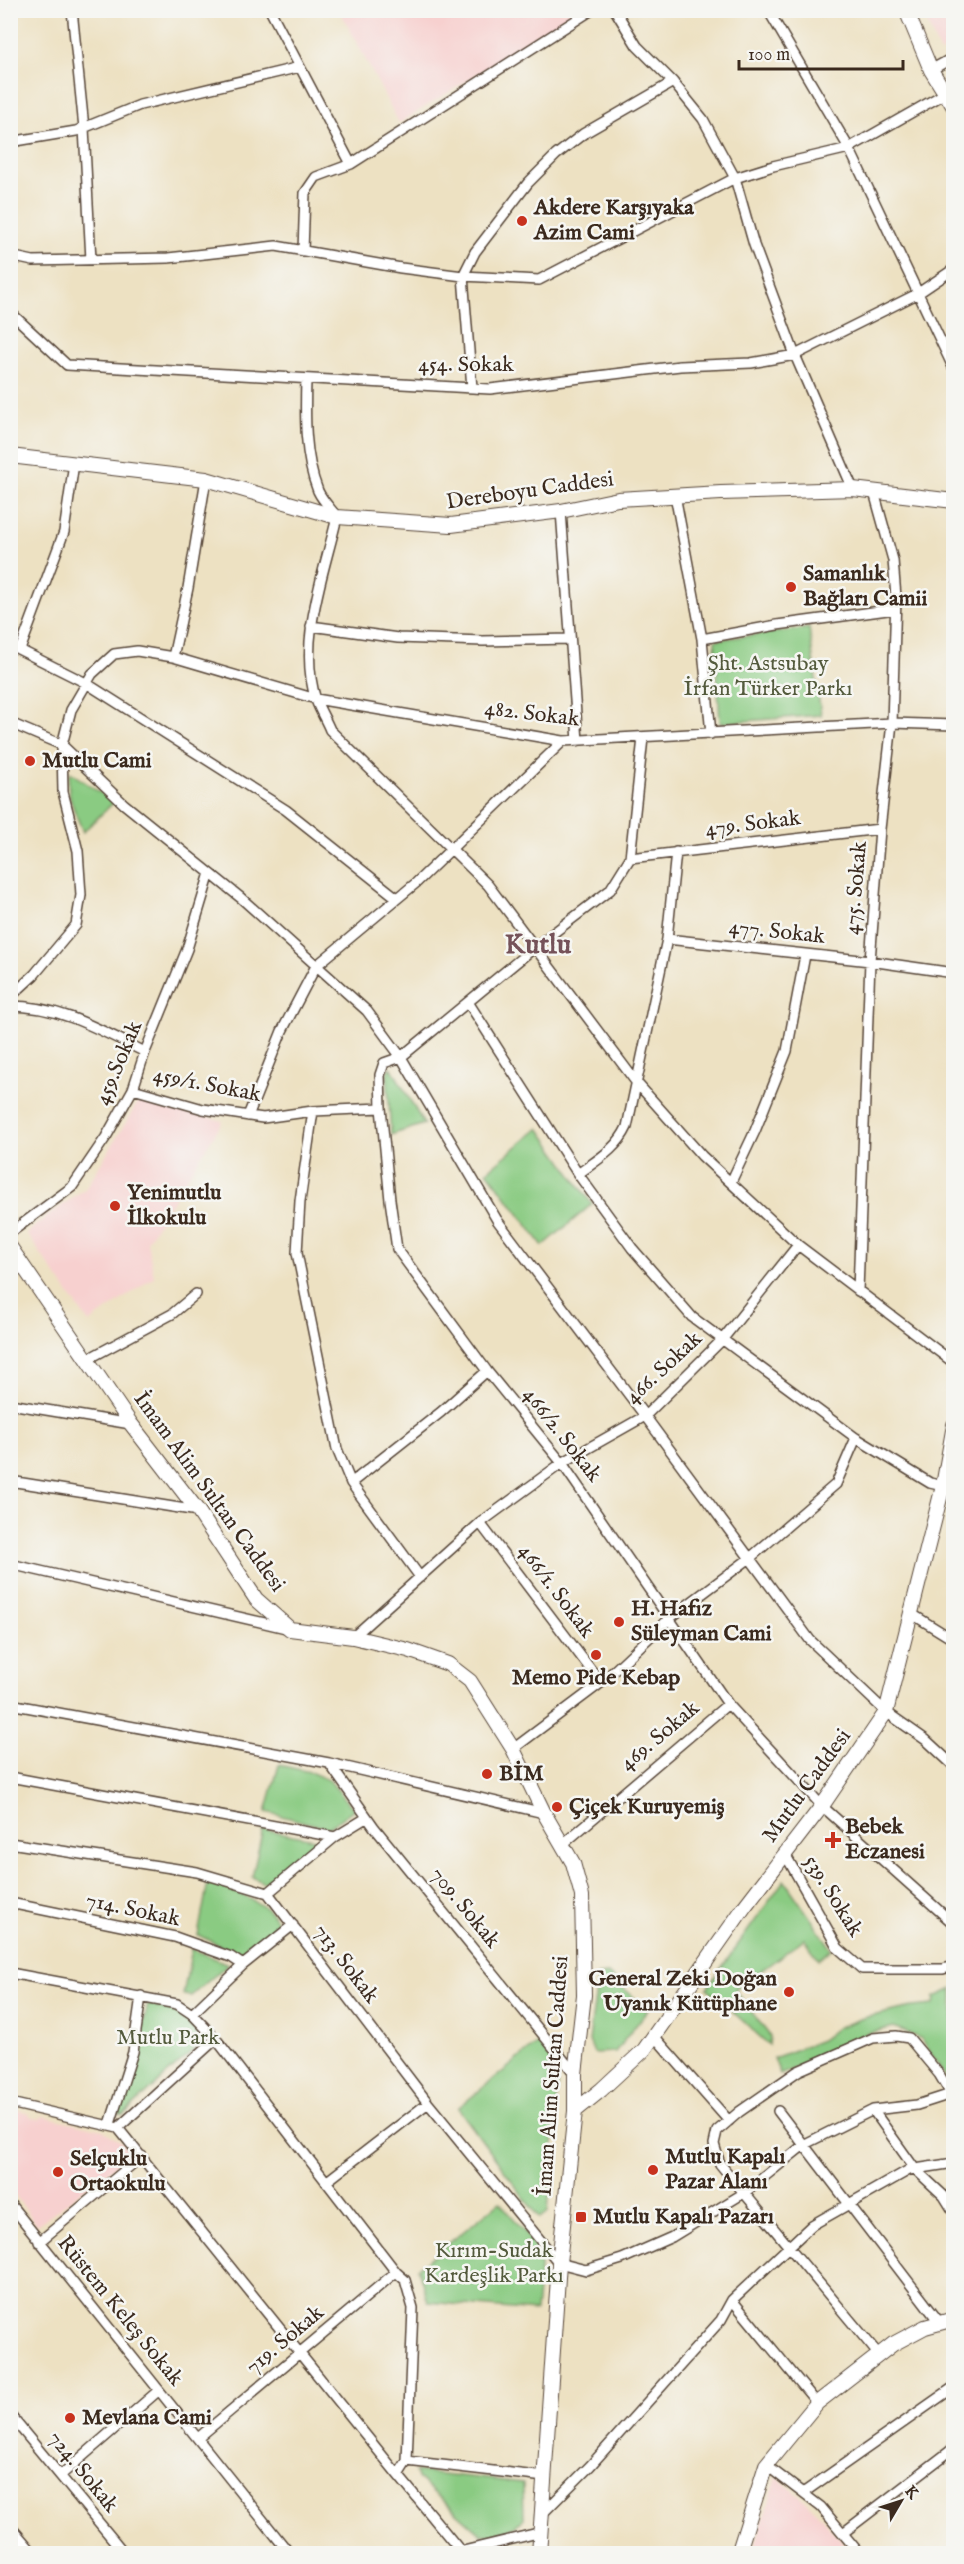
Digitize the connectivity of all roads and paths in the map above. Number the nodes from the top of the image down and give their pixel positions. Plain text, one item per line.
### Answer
1 (72, 10) edge
2 (270, 10) edge
3 (592, 10) edge
4 (615, 10) edge
5 (768, 10) edge
6 (906, 10) edge
7 (954, 57) edge
8 (300, 67) junction
9 (931, 70) junction
10 (673, 82) junction
11 (944, 94) junction
12 (954, 107) edge
13 (84, 128) junction
14 (10, 142) edge
15 (849, 148) junction
16 (351, 164) junction
17 (735, 178) junction
18 (303, 251) junction
19 (10, 256) edge
20 (91, 260) junction
21 (954, 269) edge
22 (463, 276) junction
23 (917, 294) junction
24 (10, 312) edge
25 (795, 355) junction
26 (954, 369) edge
27 (306, 379) junction
28 (472, 388) junction
29 (10, 456) edge
30 (74, 463) junction
31 (206, 479) junction
32 (853, 489) junction
33 (874, 492) junction
34 (902, 493) junction
35 (675, 495) junction
36 (954, 501) edge
37 (561, 511) junction
38 (954, 511) edge
39 (337, 517) junction
40 (895, 609) junction
41 (311, 626) junction
42 (570, 639) junction
43 (702, 639) junction
44 (15, 648) edge
45 (173, 657) junction
46 (87, 683) junction
47 (316, 699) junction
48 (10, 723) edge
49 (892, 723) junction
50 (954, 725) edge
51 (711, 734) junction
52 (643, 738) junction
53 (563, 741) junction
54 (578, 741) junction
55 (62, 745) junction
56 (880, 829) junction
57 (452, 849) junction
58 (676, 852) junction
59 (630, 858) junction
60 (210, 873) junction
61 (397, 898) junction
62 (667, 939) junction
63 (535, 947) junction
64 (805, 955) junction
65 (870, 961) junction
66 (316, 966) junction
67 (954, 973) edge
68 (10, 997) edge
69 (468, 1002) junction
70 (10, 1006) edge
71 (145, 1052) junction
72 (401, 1056) junction
73 (636, 1082) junction
74 (133, 1089) junction
75 (381, 1108) junction
76 (313, 1111) junction
77 (248, 1116) junction
78 (578, 1174) junction
79 (730, 1182) junction
80 (10, 1233) edge
81 (798, 1245) junction
82 (10, 1247) edge
83 (858, 1291) junction
84 (196, 1294) dead end
85 (723, 1340) junction
86 (88, 1359) junction
87 (954, 1363) edge
88 (487, 1371) junction
89 (10, 1404) edge
90 (645, 1416) junction
91 (131, 1424) junction
92 (954, 1425) edge
93 (856, 1438) junction
94 (562, 1463) junction
95 (10, 1481) edge
96 (351, 1483) junction
97 (948, 1485) edge
98 (198, 1511) junction
99 (480, 1523) junction
100 (750, 1558) junction
101 (10, 1564) edge
102 (420, 1577) junction
103 (912, 1614) junction
104 (670, 1618) junction
105 (290, 1629) junction
106 (353, 1637) junction
107 (954, 1640) edge
108 (601, 1683) junction
109 (10, 1704) edge
110 (728, 1704) junction
111 (886, 1712) junction
112 (513, 1749) junction
113 (329, 1764) junction
114 (954, 1766) edge
115 (10, 1777) edge
116 (822, 1806) junction
117 (544, 1813) junction
118 (366, 1818) junction
119 (335, 1837) junction
120 (10, 1843) edge
121 (562, 1845) junction
122 (784, 1854) junction
123 (268, 1893) junction
124 (10, 1903) edge
125 (954, 1924) edge
126 (293, 1926) junction
127 (243, 1965) junction
128 (954, 1966) edge
129 (10, 1973) edge
130 (141, 1996) junction
131 (192, 2014) junction
132 (654, 2036) junction
133 (216, 2039) junction
134 (575, 2074) junction
135 (953, 2094) edge
136 (10, 2103) edge
137 (428, 2103) junction
138 (778, 2110) dead end
139 (873, 2110) junction
140 (575, 2111) junction
141 (729, 2121) junction
142 (114, 2126) junction
143 (805, 2144) junction
144 (142, 2156) junction
145 (954, 2163) edge
146 (915, 2169) junction
147 (327, 2182) junction
148 (744, 2193) junction
149 (10, 2204) edge
150 (849, 2204) junction
151 (954, 2212) edge
152 (39, 2242) junction
153 (787, 2246) junction
154 (559, 2263) junction
155 (396, 2272) junction
156 (732, 2300) junction
157 (954, 2319) edge
158 (940, 2323) junction
159 (298, 2354) junction
160 (879, 2355) junction
161 (954, 2387) edge
162 (158, 2391) junction
163 (817, 2403) junction
164 (10, 2415) edge
165 (198, 2438) junction
166 (954, 2448) edge
167 (407, 2461) junction
168 (766, 2465) junction
169 (61, 2475) junction
170 (398, 2475) junction
171 (545, 2477) junction
172 (803, 2493) junction
173 (543, 2513) junction
174 (10, 2526) edge
175 (542, 2532) junction
176 (843, 2533) junction
177 (458, 2552) edge
178 (34, 2553) edge
179 (125, 2553) edge
180 (290, 2553) edge
181 (539, 2553) edge
182 (738, 2553) edge
183 (860, 2553) edge

1 - 13 street
2 - 8 street
3 - 16 street
4 - 10 street
5 - 15 street
6 - 9 street
7 - 9 street
8 - 13 street
8 - 16 street
9 - 11 street
10 - 17 street
10 - 22 street
11 - 12 street
11 - 15 street
13 - 14 street
13 - 20 street
15 - 17 street
15 - 23 street
16 - 18 street
17 - 22 street
17 - 25 street
18 - 20 street
18 - 22 street
19 - 20 street
21 - 23 street, 454. Sokak
22 - 28 street
23 - 25 street, 454. Sokak
23 - 26 street
24 - 27 street, 454. Sokak
25 - 28 street, 454. Sokak
25 - 32 street
27 - 28 street, 454. Sokak
27 - 39 street
29 - 30 street, Dereboyu Caddesi
30 - 31 street, Dereboyu Caddesi
30 - 44 street
31 - 39 street, Dereboyu Caddesi
31 - 45 street
32 - 33 street, Dereboyu Caddesi
32 - 35 street, Dereboyu Caddesi
33 - 34 street, Dereboyu Caddesi
33 - 40 street, 475. Sokak
34 - 36 street, Dereboyu Caddesi
34 - 38 street
35 - 37 street, Dereboyu Caddesi
35 - 43 street
37 - 39 street, Dereboyu Caddesi
37 - 42 street
39 - 41 street
40 - 43 street
40 - 49 street, 475. Sokak
41 - 42 street
41 - 47 street
42 - 54 street
43 - 51 street
44 - 46 street
45 - 46 street, 482. Sokak
45 - 47 street, 482. Sokak
46 - 55 street
46 - 61 street
47 - 53 street, 482. Sokak
47 - 57 street
48 - 55 street
49 - 50 street, 482. Sokak
49 - 51 street, 482. Sokak
49 - 56 street, 475. Sokak
51 - 52 street, 482. Sokak
52 - 54 street, 482. Sokak
52 - 59 street
53 - 54 street, 482. Sokak
53 - 57 street
55 - 60 street
55 - 68 street
56 - 58 street, 479. Sokak
56 - 65 street, 475. Sokak
57 - 61 street
57 - 63 street
58 - 59 street, 479. Sokak
58 - 62 street
59 - 63 street
60 - 66 street
60 - 71 street, 459.Sokak
61 - 66 street
62 - 64 street, 477. Sokak
62 - 73 street
63 - 69 street
63 - 73 street
64 - 65 street, 477. Sokak
64 - 79 street
65 - 67 street, 477. Sokak
65 - 83 street, 475. Sokak
66 - 72 street
66 - 77 street
69 - 72 street
69 - 78 street
70 - 71 street
71 - 74 street, 459.Sokak
72 - 75 street, 466/2. Sokak
72 - 90 street
73 - 78 street
73 - 79 street
74 - 77 street, 459/1. Sokak
74 - 80 street, 459.Sokak
75 - 76 street, 459/1. Sokak
75 - 88 street, 466/2. Sokak
76 - 77 street, 459/1. Sokak
76 - 96 street
78 - 85 street
79 - 81 street
81 - 83 street
81 - 85 street, 466. Sokak
82 - 86 street, İmam Alim Sultan Caddesi
83 - 87 street
84 - 86 street
85 - 90 street, 466. Sokak
85 - 93 street
86 - 91 street, İmam Alim Sultan Caddesi
88 - 94 street, 466/2. Sokak
88 - 96 street
89 - 91 street
90 - 94 street, 466. Sokak
90 - 100 street
91 - 98 street, İmam Alim Sultan Caddesi
92 - 97 street, Mutlu Caddesi
93 - 97 street
93 - 100 street
94 - 99 street, 466. Sokak
94 - 104 street, 466/2. Sokak
95 - 98 street
96 - 102 street
97 - 103 street, Mutlu Caddesi
98 - 105 street, İmam Alim Sultan Caddesi
99 - 102 street, 466. Sokak
99 - 108 street, 466/1. Sokak
100 - 104 street
100 - 111 street
101 - 105 street
102 - 106 street, 466. Sokak
103 - 107 street
103 - 111 street, Mutlu Caddesi
104 - 108 street
104 - 110 street, 466/2. Sokak
105 - 106 street, İmam Alim Sultan Caddesi
106 - 112 street, İmam Alim Sultan Caddesi
108 - 112 street
109 - 113 street
110 - 116 street, 466/2. Sokak
110 - 121 street, 469. Sokak
111 - 114 street
111 - 116 street, Mutlu Caddesi
112 - 117 street, İmam Alim Sultan Caddesi
113 - 117 street
113 - 118 street, 709. Sokak
115 - 119 street
116 - 122 street, Mutlu Caddesi
116 - 125 street, 466/2. Sokak
117 - 121 street, İmam Alim Sultan Caddesi
118 - 119 street
118 - 134 street, 709. Sokak
119 - 123 street
120 - 123 street
121 - 134 street, İmam Alim Sultan Caddesi
122 - 128 street, 539. Sokak
122 - 132 street, Mutlu Caddesi
123 - 126 street, 713. Sokak
124 - 127 street, 714. Sokak
126 - 127 street
126 - 137 street, 713. Sokak
127 - 131 street
129 - 130 street
130 - 131 street
130 - 142 street
131 - 133 street
132 - 140 street, Mutlu Caddesi
132 - 141 street
133 - 142 street
133 - 147 street
134 - 140 street, İmam Alim Sultan Caddesi
135 - 139 street
135 - 141 street
136 - 142 street
137 - 147 street
137 - 154 street, 713. Sokak
138 - 143 street
139 - 143 street
139 - 146 street
140 - 154 street, İmam Alim Sultan Caddesi
141 - 148 street
142 - 144 street
143 - 148 street
143 - 150 street
144 - 152 street
144 - 159 street
145 - 146 street
146 - 150 street
146 - 151 street
147 - 155 street
148 - 153 street
148 - 154 street
149 - 152 street, Rüstem Keleş Sokak
150 - 153 street
150 - 158 street
152 - 162 street, Rüstem Keleş Sokak
153 - 156 street
153 - 160 street
154 - 171 street, İmam Alim Sultan Caddesi
155 - 159 street, 719. Sokak
155 - 167 street
156 - 163 street
156 - 173 street
157 - 158 street
158 - 160 street
159 - 165 street, 719. Sokak
159 - 170 street
160 - 163 street
161 - 172 street
162 - 165 street, Rüstem Keleş Sokak
162 - 169 street
163 - 168 street
164 - 169 street, 724. Sokak
165 - 180 street, Rüstem Keleş Sokak
166 - 176 street
167 - 170 street
167 - 171 street
168 - 172 street
168 - 182 street
169 - 179 street, 724. Sokak
170 - 177 street
171 - 173 street, İmam Alim Sultan Caddesi
172 - 176 street
173 - 175 street, İmam Alim Sultan Caddesi
174 - 178 street
175 - 177 street
175 - 181 street, İmam Alim Sultan Caddesi
176 - 183 street

